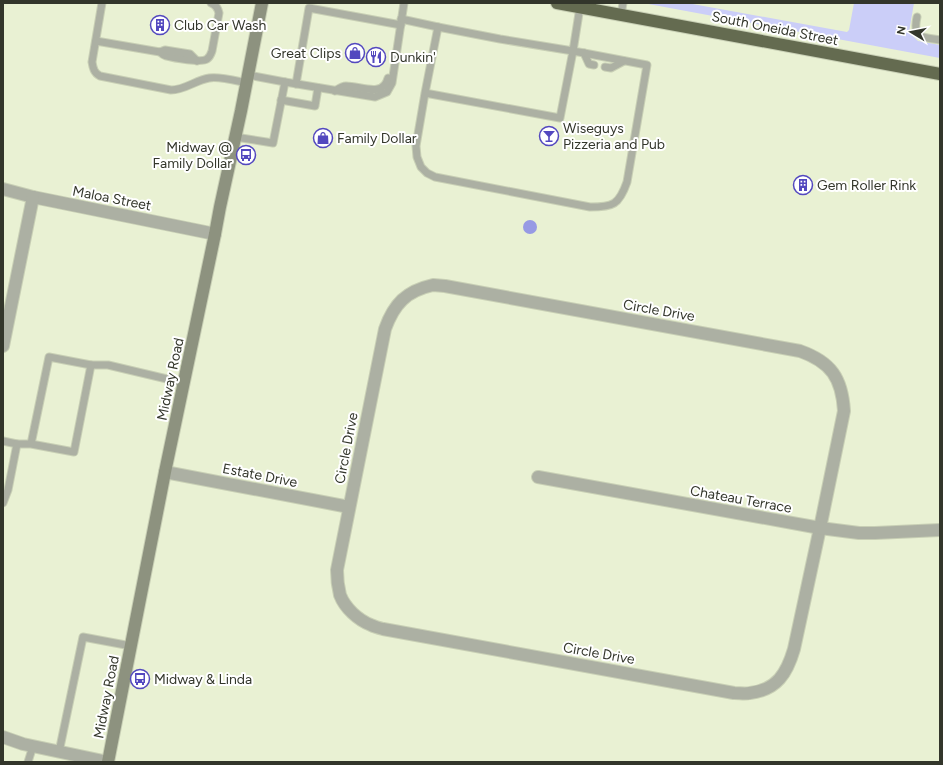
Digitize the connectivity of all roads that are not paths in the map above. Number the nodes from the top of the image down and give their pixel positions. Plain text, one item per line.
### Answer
1 (102, 3) edge
2 (211, 3) edge
3 (262, 3) edge
4 (404, 3) edge
5 (557, 3) edge
6 (580, 7) junction
7 (605, 7) edge
8 (622, 9) edge
9 (917, 17) dead end
10 (401, 22) junction
11 (438, 27) junction
12 (940, 40) edge
13 (96, 41) junction
14 (573, 51) junction
15 (584, 53) junction
16 (624, 61) junction
17 (594, 65) dead end
18 (605, 67) dead end
19 (940, 74) edge
20 (247, 79) junction
21 (285, 82) junction
22 (296, 84) junction
23 (318, 88) junction
24 (425, 93) junction
25 (281, 100) junction
26 (235, 137) junction
27 (3, 189) edge
28 (33, 197) junction
29 (215, 234) junction
30 (3, 346) edge
31 (91, 365) junction
32 (184, 383) junction
33 (3, 441) edge
34 (17, 444) junction
35 (32, 444) junction
36 (166, 472) junction
37 (538, 477) dead end
38 (3, 504) edge
39 (349, 507) junction
40 (820, 528) junction
41 (940, 530) edge
42 (131, 646) junction
43 (3, 737) edge
44 (33, 746) junction
45 (59, 752) junction
46 (28, 762) edge
47 (108, 762) edge

1 - 13 lane
2 - 13 lane
3 - 20 main road, Midway Road
4 - 10 lane
5 - 6 highway, South Oneida Street
6 - 7 highway, South Oneida Street
6 - 14 lane
7 - 8 highway, South Oneida Street
8 - 19 highway, South Oneida Street
9 - 12 lane
10 - 11 lane
10 - 22 lane
10 - 23 lane
11 - 14 lane
11 - 24 lane
13 - 20 lane
14 - 15 lane
14 - 24 lane
15 - 16 lane
15 - 17 lane
16 - 18 lane
16 - 24 lane
20 - 21 lane
20 - 26 main road, Midway Road
21 - 22 lane
21 - 25 lane
22 - 23 lane
23 - 25 lane
25 - 26 lane
26 - 29 main road, Midway Road
27 - 28 street, Maloa Street
28 - 29 street, Maloa Street
28 - 30 street
29 - 32 main road, Midway Road
31 - 32 lane
31 - 35 lane
31 - 35 lane
32 - 36 main road, Midway Road
33 - 34 lane
34 - 35 lane
34 - 38 lane
36 - 39 street, Estate Drive
36 - 42 main road, Midway Road
37 - 40 street, Chateau Terrace
39 - 40 street, Circle Drive
39 - 40 street, Circle Drive
40 - 41 street, Chateau Terrace
42 - 45 lane
42 - 47 main road, Midway Road
43 - 44 street
44 - 45 street
44 - 46 lane
45 - 47 street

